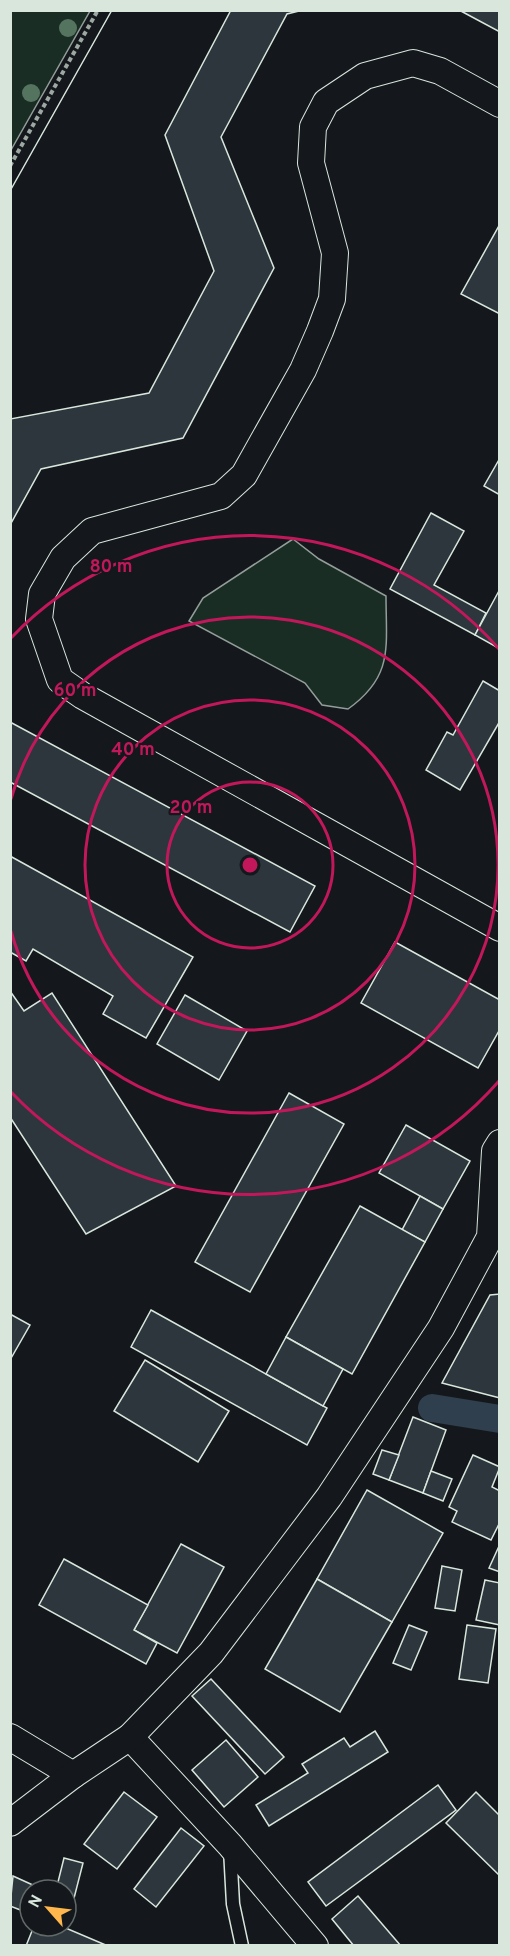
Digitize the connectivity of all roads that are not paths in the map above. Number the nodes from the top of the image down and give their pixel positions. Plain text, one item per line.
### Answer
1 (500, 104) edge
2 (500, 928) edge
3 (500, 1143) edge
4 (495, 1240) edge
5 (10, 1737) edge
6 (129, 1737) junction
7 (73, 1775) junction
8 (10, 1823) edge
9 (230, 1845) junction
10 (242, 1946) edge
11 (315, 1946) edge

1 - 2 street
3 - 4 street
4 - 6 street
5 - 7 street
6 - 7 street
6 - 9 street
7 - 8 street
9 - 10 lane
9 - 11 street

